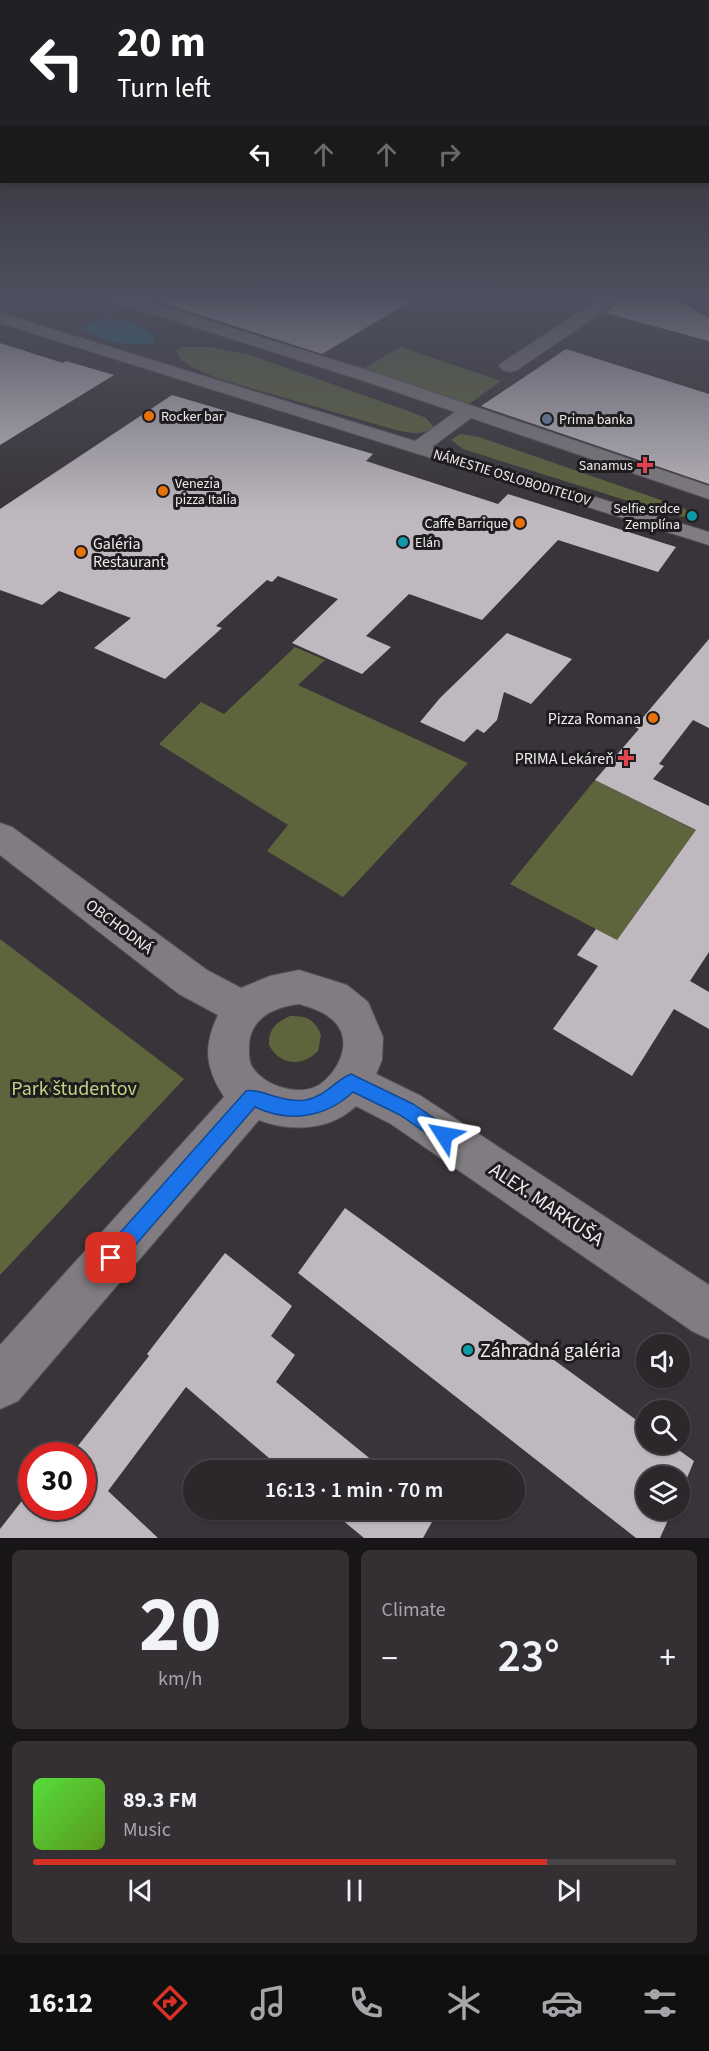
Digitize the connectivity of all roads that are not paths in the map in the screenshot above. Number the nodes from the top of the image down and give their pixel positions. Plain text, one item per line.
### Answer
1 (166, 370) edge
2 (340, 370) edge
3 (468, 411) junction
4 (418, 448) junction
5 (709, 493) edge
6 (709, 539) edge
7 (0, 836) edge
8 (245, 1009) junction
9 (351, 1082) junction
10 (252, 1097) junction
11 (709, 1314) edge
12 (0, 1383) edge

1 - 4 street, NÁMESTIE OSLOBODITEĽOV
2 - 3 street
3 - 4 street, NÁMESTIE OSLOBODITEĽOV
3 - 5 street
4 - 6 street, NÁMESTIE OSLOBODITEĽOV
7 - 8 street, OBCHODNÁ
8 - 9 street
8 - 10 street
9 - 10 street
9 - 11 street, ALEX. MARKUŠA
10 - 12 street

